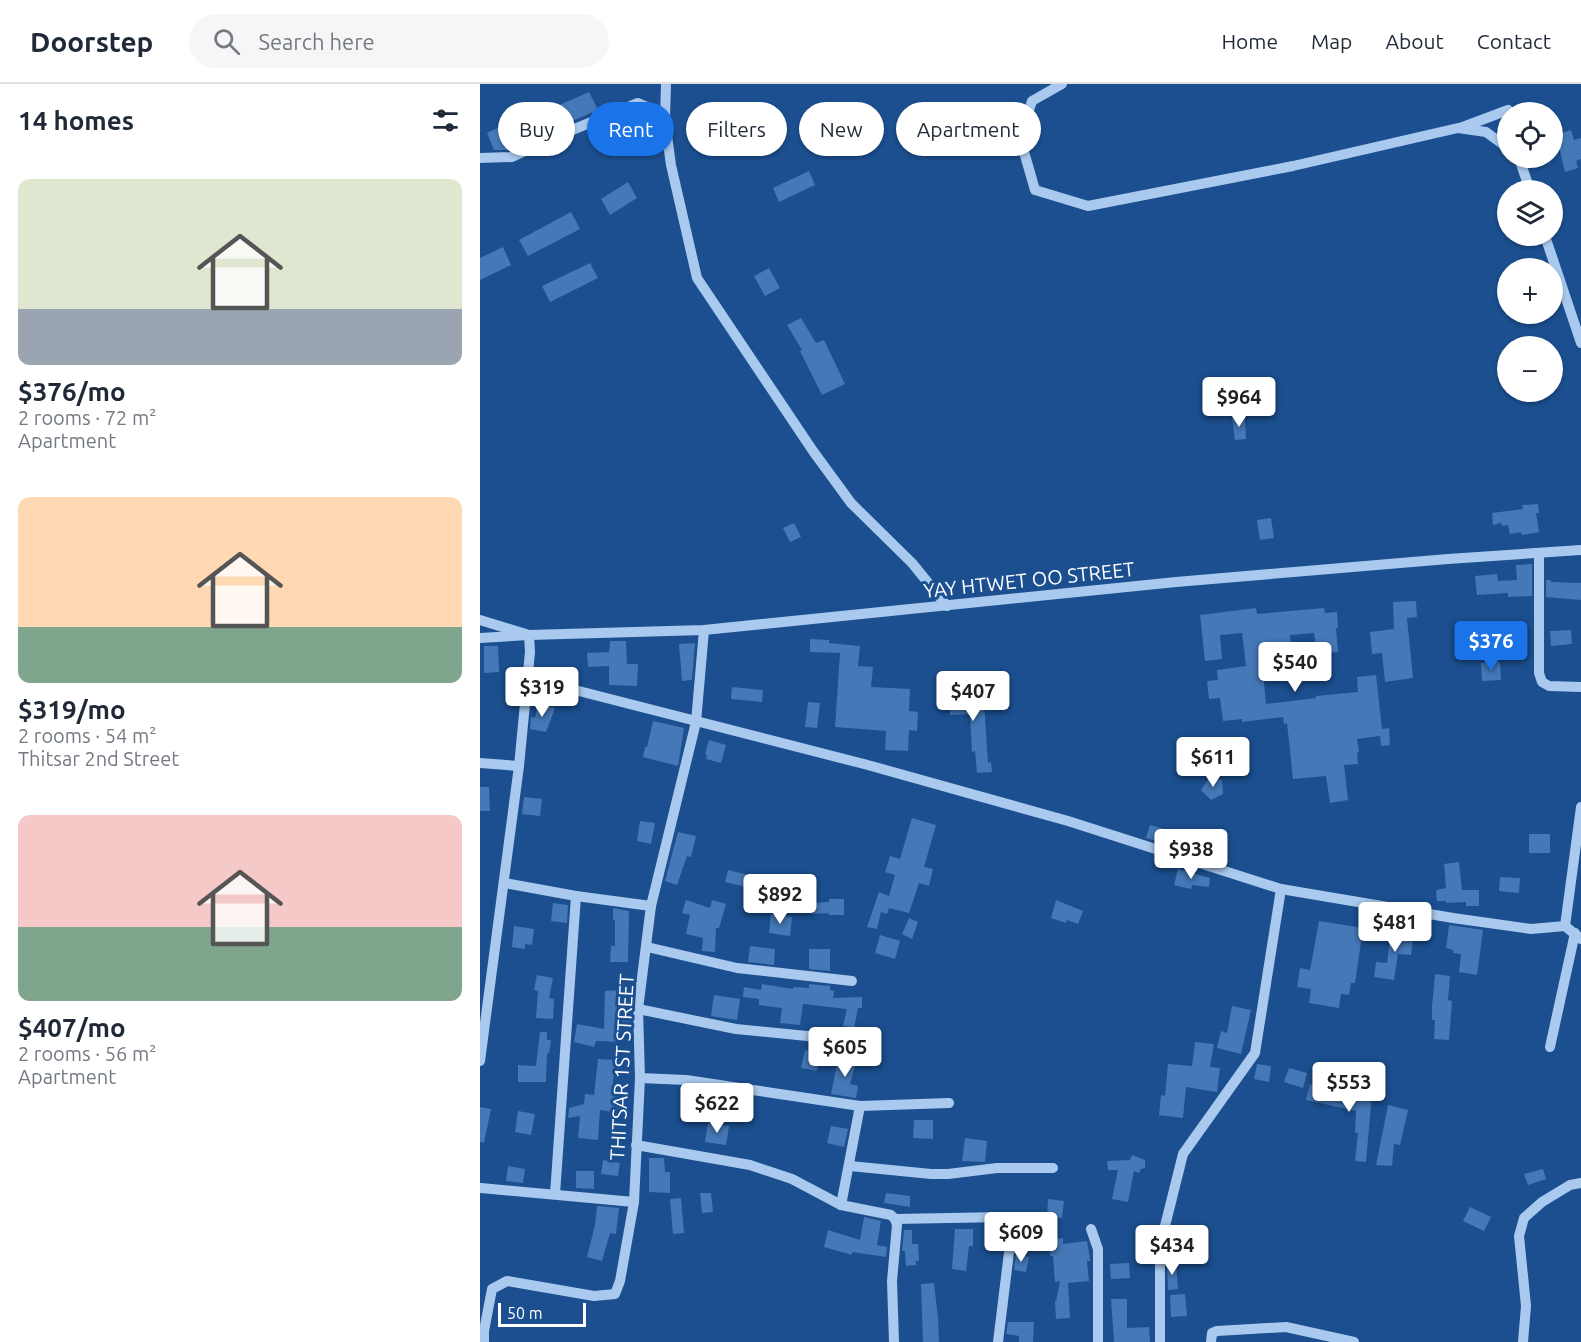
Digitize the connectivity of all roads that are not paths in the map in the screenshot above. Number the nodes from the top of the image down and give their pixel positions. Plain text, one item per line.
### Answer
1 (666, 84) edge
2 (1062, 84) edge
3 (665, 102) edge
4 (1497, 114) edge
5 (587, 124) edge
6 (1456, 129) junction
7 (1497, 140) edge
8 (670, 156) edge
9 (480, 158) edge
10 (1548, 246) edge
11 (1581, 343) edge
12 (1581, 550) edge
13 (1539, 553) junction
14 (947, 606) junction
15 (480, 620) edge
16 (704, 630) junction
17 (529, 635) junction
18 (480, 638) edge
19 (528, 678) junction
20 (1581, 687) edge
21 (696, 722) junction
22 (480, 763) edge
23 (519, 766) junction
24 (1581, 807) edge
25 (1579, 835) edge
26 (505, 883) junction
27 (1281, 889) junction
28 (576, 896) junction
29 (651, 906) junction
30 (1565, 926) junction
31 (1578, 936) edge
32 (647, 947) junction
33 (852, 981) dead end
34 (638, 1009) junction
35 (837, 1039) dead end
36 (1550, 1047) dead end
37 (480, 1061) edge
38 (640, 1078) junction
39 (950, 1103) dead end
40 (860, 1106) junction
41 (636, 1145) junction
42 (850, 1166) junction
43 (1053, 1168) dead end
44 (1581, 1183) edge
45 (481, 1188) edge
46 (555, 1194) junction
47 (634, 1202) junction
48 (841, 1205) junction
49 (896, 1219) junction
50 (1091, 1228) dead end
51 (483, 1335) edge
52 (894, 1342) edge
53 (998, 1342) edge
54 (1098, 1342) edge
55 (1160, 1342) edge
56 (1210, 1342) edge
57 (1354, 1342) edge
58 (1523, 1342) edge

1 - 3 street
2 - 6 street
4 - 6 street
5 - 9 street
6 - 7 street
8 - 14 street
10 - 11 street
12 - 13 street, YAY HTWET OO STREET
13 - 14 street, YAY HTWET OO STREET
13 - 20 street
14 - 16 street, YAY HTWET OO STREET
15 - 17 street
16 - 17 street, YAY HTWET OO STREET
16 - 21 street, THITSAR 1ST STREET
17 - 18 street, YAY HTWET OO STREET
17 - 19 street
19 - 21 street
19 - 23 street
21 - 27 street
21 - 29 street, THITSAR 1ST STREET
22 - 23 street
23 - 26 street
24 - 25 street
25 - 30 street
26 - 28 street
26 - 37 street
27 - 30 street
27 - 55 street
28 - 29 street
28 - 46 street
29 - 32 street, THITSAR 1ST STREET
30 - 31 street
31 - 36 street
32 - 33 street
32 - 34 street, THITSAR 1ST STREET
34 - 35 street
34 - 38 street, THITSAR 1ST STREET
38 - 40 street
38 - 41 street, THITSAR 1ST STREET
39 - 40 street
40 - 42 street
41 - 47 street, THITSAR 1ST STREET
41 - 48 street
42 - 43 street
42 - 48 street
44 - 58 street
45 - 46 street
46 - 47 street
47 - 51 street, THITSAR 1ST STREET
48 - 49 street
49 - 52 street
49 - 53 street
50 - 54 street
56 - 57 street

